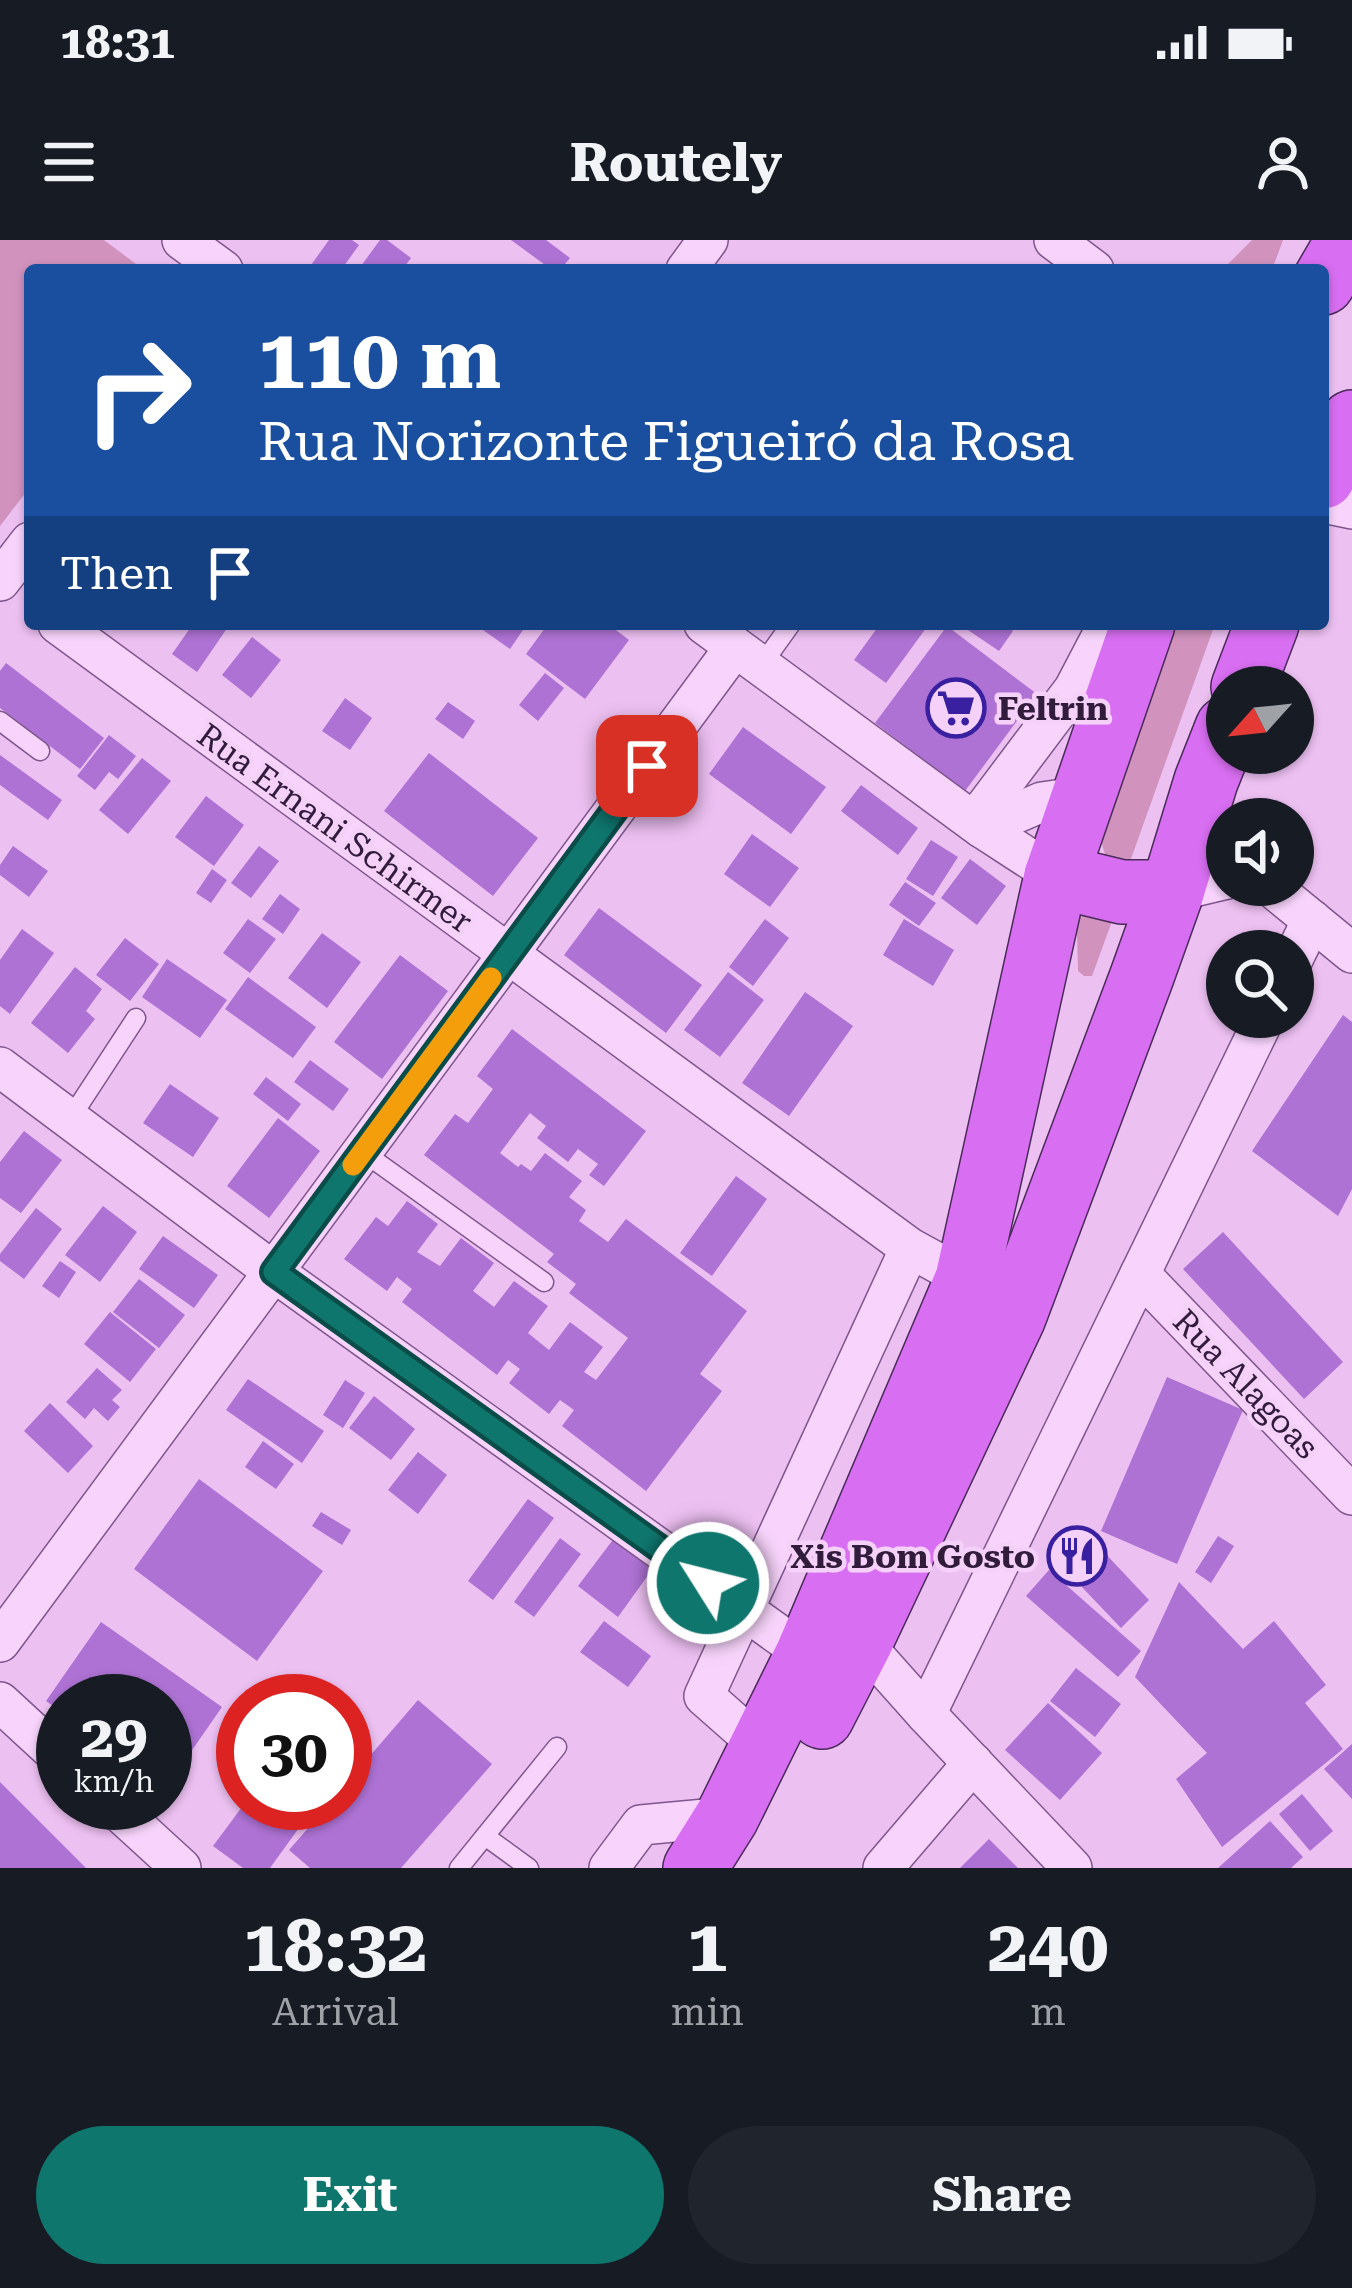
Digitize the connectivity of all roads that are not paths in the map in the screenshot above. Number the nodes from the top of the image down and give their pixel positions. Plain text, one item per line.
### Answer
1 (182, 240) edge
2 (1054, 240) edge
3 (1348, 240) edge
4 (215, 264) edge
5 (1086, 264) edge
6 (1329, 273) edge
7 (24, 550) edge
8 (0, 581) edge
9 (66, 630) edge
10 (775, 630) edge
11 (1105, 630) edge
12 (1141, 630) edge
13 (1265, 630) edge
14 (733, 646) edge
15 (1251, 666) edge
16 (0, 722) edge
17 (40, 752) dead end
18 (1220, 781) edge
19 (1084, 796) junction
20 (978, 825) junction
21 (1056, 876) junction
22 (1199, 886) edge
23 (1295, 906) edge
24 (1312, 920) junction
25 (1307, 930) edge
26 (1352, 953) edge
27 (508, 955) junction
28 (136, 1018) dead end
29 (1255, 1038) edge
30 (0, 1067) edge
31 (70, 1119) junction
32 (363, 1152) junction
33 (910, 1248) junction
34 (274, 1272) junction
35 (1141, 1274) junction
36 (967, 1279) junction
37 (544, 1282) dead end
38 (1352, 1495) edge
39 (744, 1610) junction
40 (0, 1642) edge
41 (834, 1648) junction
42 (0, 1702) edge
43 (926, 1714) junction
44 (36, 1735) edge
45 (556, 1747) dead end
46 (763, 1748) junction
47 (973, 1763) junction
48 (139, 1830) edge
49 (485, 1835) junction
50 (722, 1851) edge
51 (181, 1868) edge
52 (459, 1868) edge
53 (529, 1868) edge
54 (609, 1868) edge
55 (883, 1868) edge
56 (1072, 1868) edge

1 - 4 street
2 - 5 street
3 - 6 highway
7 - 8 street
9 - 27 street, Rua Ernani Schirmer
10 - 14 lane
11 - 20 street
12 - 19 highway
13 - 15 highway
14 - 20 street
14 - 27 street
16 - 17 lane
18 - 22 highway
19 - 20 street
19 - 21 highway
20 - 21 street
21 - 22 highway
21 - 36 highway
22 - 41 highway
23 - 24 street
24 - 25 street
24 - 26 street
27 - 32 street
27 - 33 street, Rua Ernani Schirmer
28 - 31 lane
29 - 35 street
30 - 31 street
31 - 34 street
32 - 34 street
32 - 37 lane
33 - 36 street, Rua Ernani Schirmer
33 - 39 street
34 - 39 street
34 - 40 street
35 - 38 street, Rua Alagoas
35 - 43 street
36 - 41 highway
39 - 41 street
39 - 46 street
41 - 43 street
41 - 46 highway
41 - 50 highway
42 - 44 street
43 - 47 street
45 - 49 lane
46 - 50 highway
47 - 55 street
47 - 56 street
48 - 51 street
49 - 52 lane
49 - 53 lane
50 - 54 street

